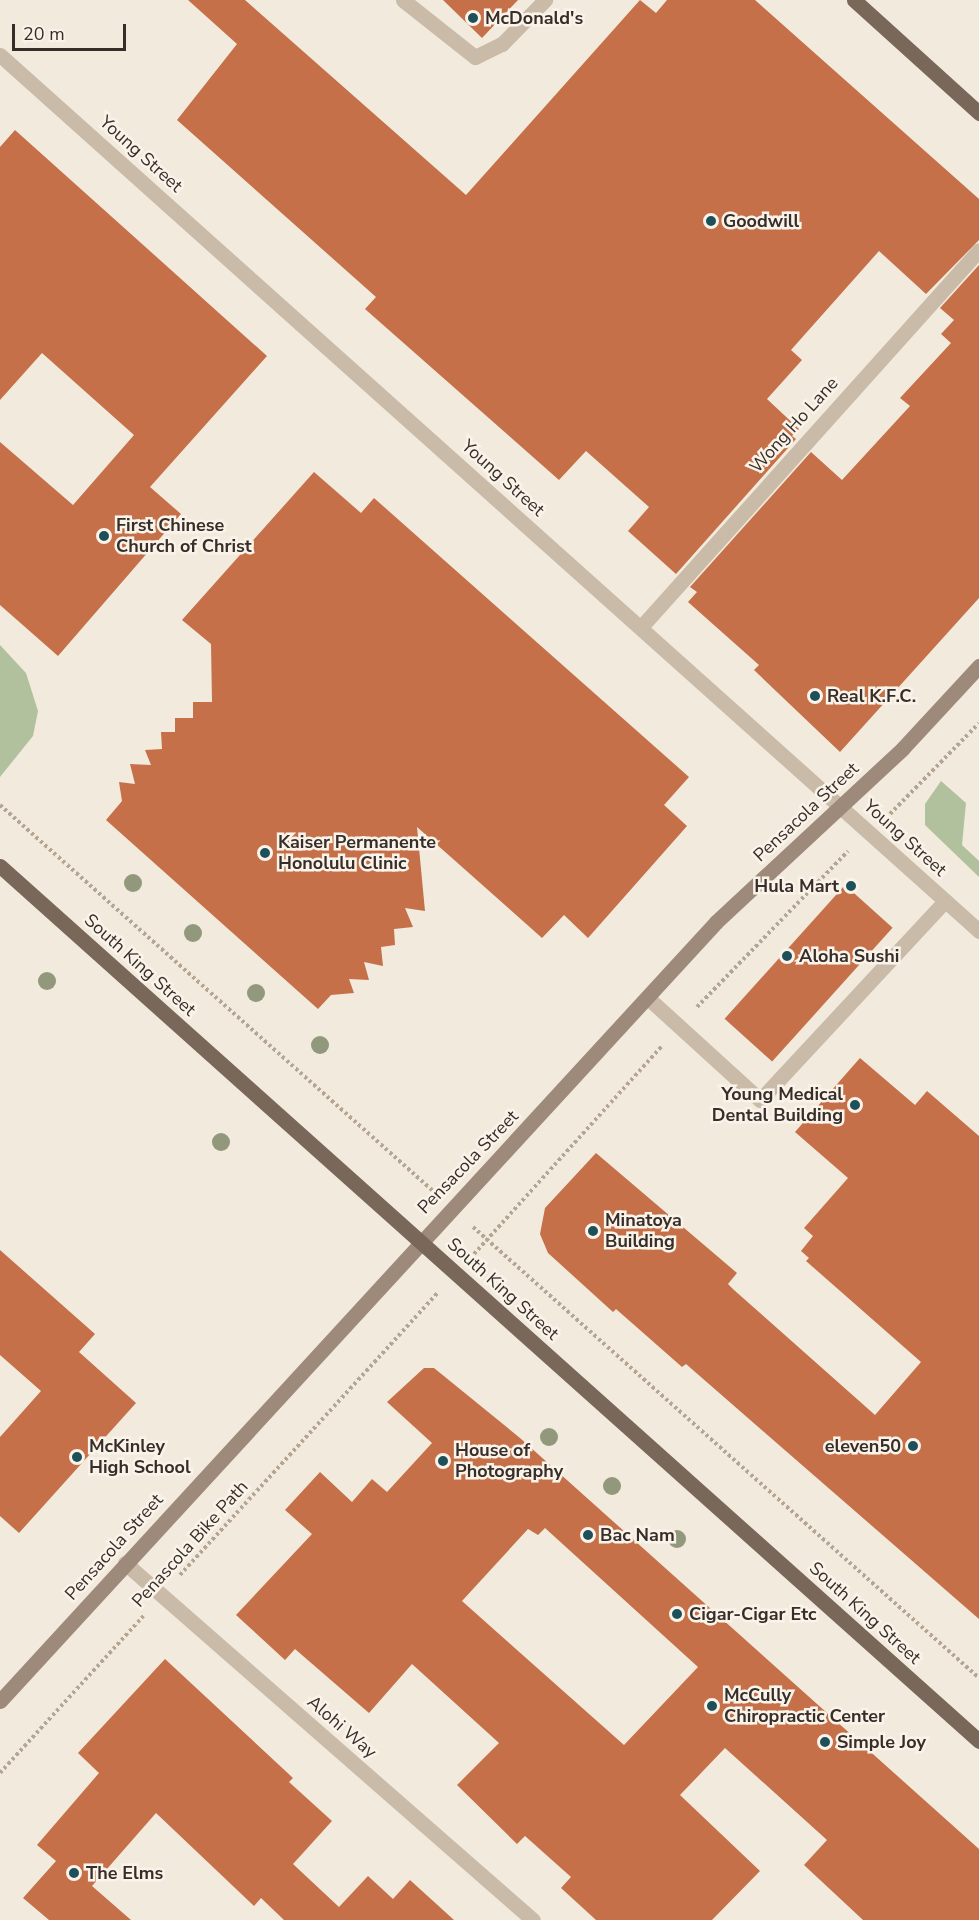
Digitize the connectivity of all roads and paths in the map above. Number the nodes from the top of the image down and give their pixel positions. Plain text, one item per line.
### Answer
1 (403, 0) edge
2 (545, 0) edge
3 (854, 0) edge
4 (0, 55) edge
5 (979, 113) edge
6 (979, 250) edge
7 (641, 627) junction
8 (979, 666) edge
9 (979, 723) edge
10 (907, 800) dead end
11 (0, 806) edge
12 (842, 806) junction
13 (0, 866) edge
14 (945, 901) junction
15 (979, 931) edge
16 (648, 998) junction
17 (404, 1165) dead end
18 (420, 1241) junction
19 (520, 1269) dead end
20 (400, 1333) dead end
21 (125, 1563) junction
22 (162, 1595) junction
23 (979, 1678) edge
24 (0, 1701) edge
25 (979, 1741) edge
26 (0, 1773) edge
27 (533, 1920) edge

1 - 2 street
3 - 5 main road
4 - 7 street, Young Street
6 - 7 street, Wong Ho Lane
7 - 12 street, Young Street
8 - 12 main road, Pensacola Street
9 - 10 path
11 - 17 path
12 - 14 street, Young Street
12 - 16 main road, Pensacola Street
13 - 18 main road, South King Street
14 - 15 street, Young Street
14 - 16 street
16 - 18 main road, Pensacola Street
18 - 21 main road, Pensacola Street
18 - 25 main road, South King Street
19 - 23 path
20 - 22 path, Penascola Bike Path
21 - 22 street, Alohi Way
21 - 24 main road, Pensacola Street
22 - 26 path, Penascola Bike Path
22 - 27 street, Alohi Way

